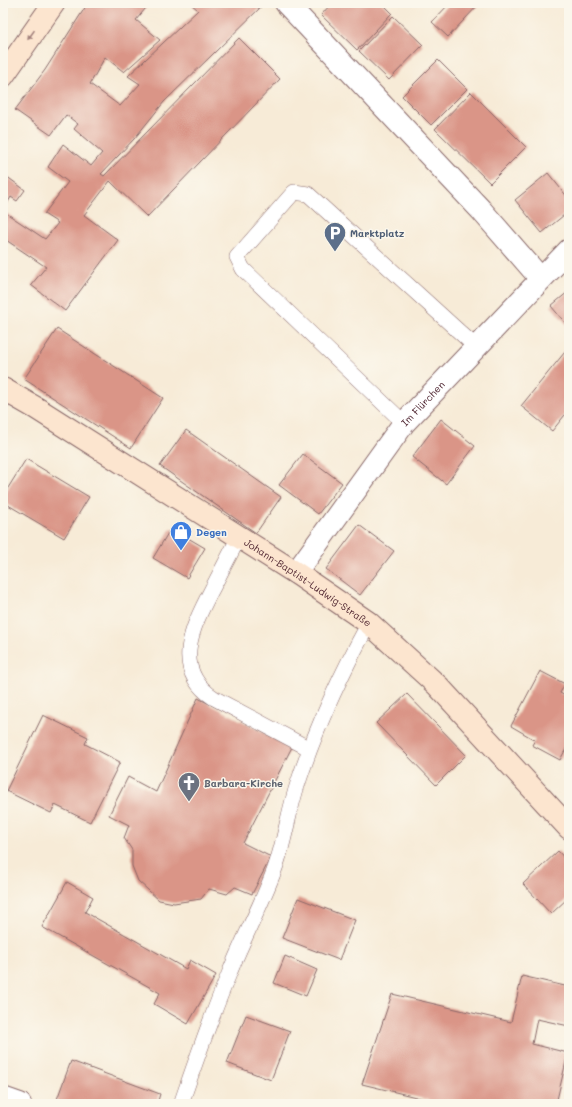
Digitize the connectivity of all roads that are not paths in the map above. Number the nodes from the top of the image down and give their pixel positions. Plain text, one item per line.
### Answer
1 (54, 3) edge
2 (286, 3) edge
3 (3, 76) edge
4 (569, 250) edge
5 (542, 279) junction
6 (476, 347) junction
7 (3, 389) edge
8 (404, 423) junction
9 (239, 537) junction
10 (296, 573) junction
11 (368, 623) junction
12 (310, 749) junction
13 (569, 828) edge
14 (3, 1098) edge
15 (20, 1104) edge
16 (181, 1104) edge

1 -> 3 street
2 - 5 street
4 - 5 street, Im Flürchen
5 - 6 street, Im Flürchen
6 - 8 street, Im Flürchen
6 - 8 lane
7 - 9 street, Johann-Baptist-Ludwig-Straße
8 - 10 street, Im Flürchen
9 - 10 street, Johann-Baptist-Ludwig-Straße
9 - 12 lane
10 - 11 street, Johann-Baptist-Ludwig-Straße
11 - 12 lane
11 - 13 street, Johann-Baptist-Ludwig-Straße
12 - 16 lane
14 - 15 street

